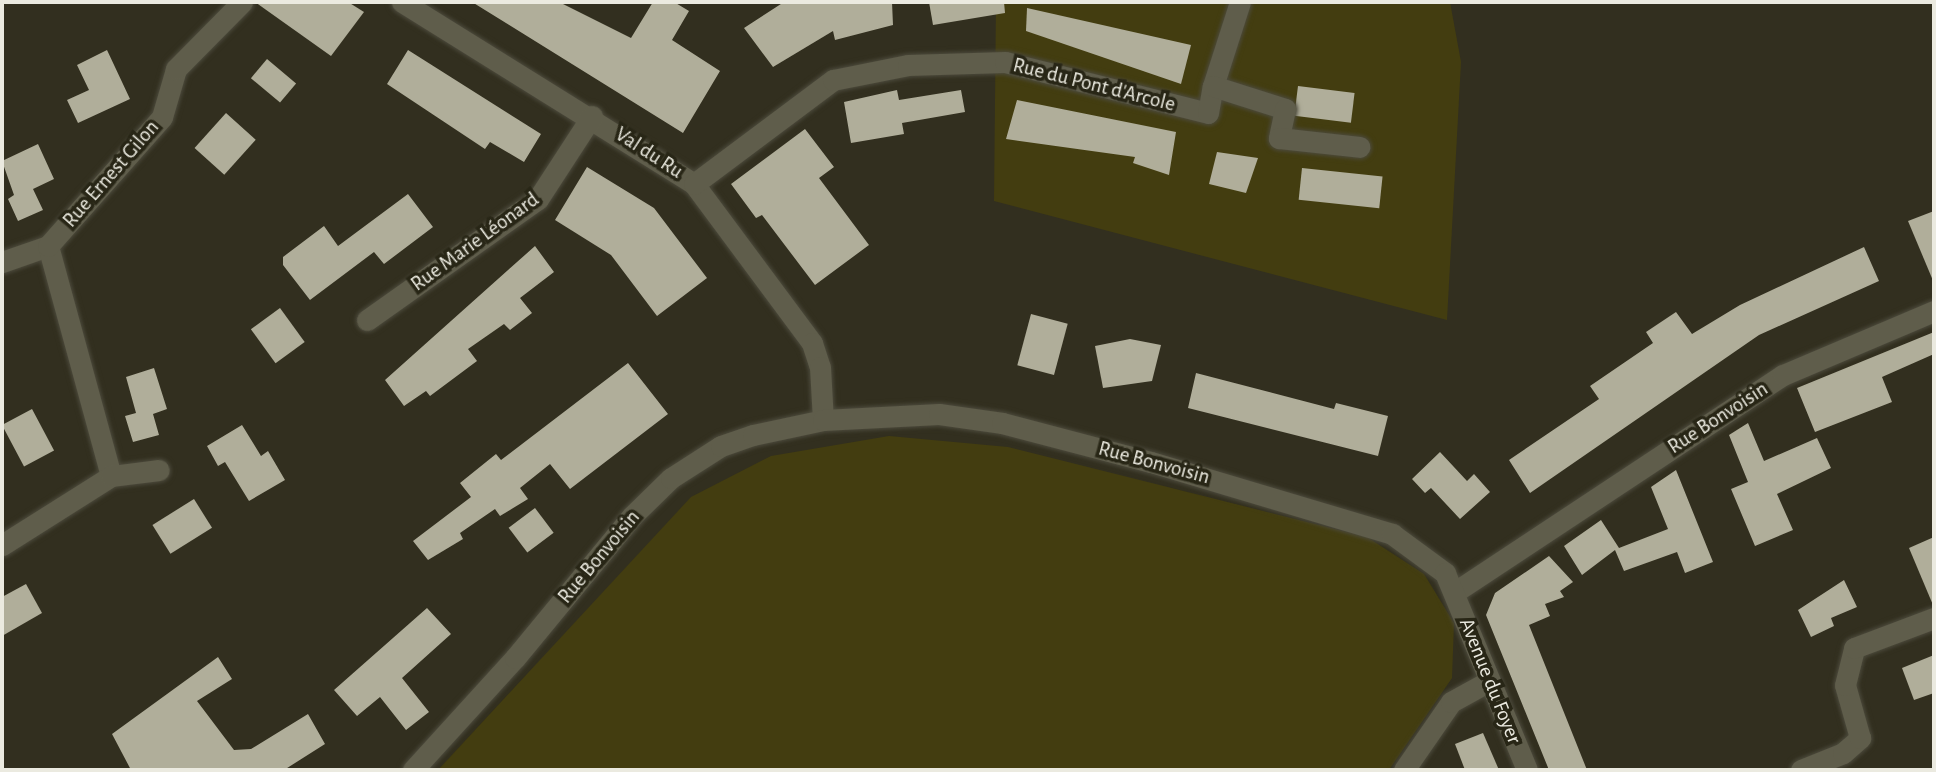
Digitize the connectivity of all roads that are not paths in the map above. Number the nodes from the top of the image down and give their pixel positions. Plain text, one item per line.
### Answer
1 (242, 2) edge
2 (402, 2) edge
3 (1240, 2) edge
4 (1213, 86) junction
5 (592, 116) junction
6 (1360, 147) dead end
7 (694, 184) junction
8 (48, 246) junction
9 (2, 262) edge
10 (1934, 311) edge
11 (367, 320) dead end
12 (823, 420) junction
13 (159, 470) dead end
14 (111, 476) junction
15 (2, 545) edge
16 (1455, 592) junction
17 (1934, 618) edge
18 (1489, 681) junction
19 (413, 770) edge
20 (1404, 770) edge
21 (1527, 770) edge
22 (1801, 770) edge

1 - 8 street, Rue Ernest Gilon
2 - 5 street, Val du Ru
3 - 4 street, Rue du Pont d'Arcole
4 - 6 street
4 - 7 street, Rue du Pont d'Arcole
5 - 7 street, Val du Ru
5 - 11 street, Rue Marie Léonard
7 - 12 street, Val du Ru
8 - 9 street, Rue Ernest Gilon
8 - 14 street, Rue Ernest Gilon
10 - 16 street, Rue Bonvoisin
12 - 16 street, Rue Bonvoisin
12 - 19 street, Rue Bonvoisin
13 - 14 street
14 - 15 street
16 - 18 street, Avenue du Foyer
17 - 22 street
18 - 20 street
18 - 21 street, Avenue du Foyer

